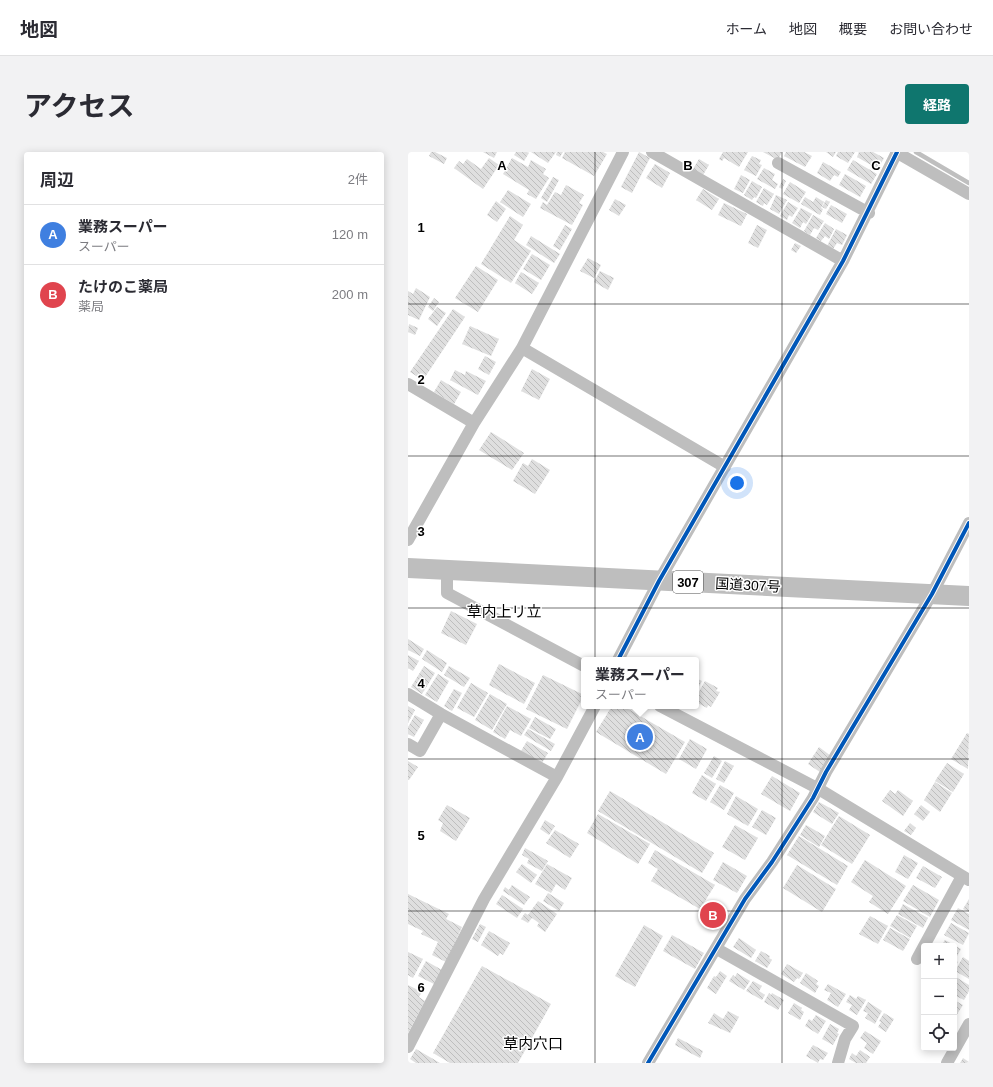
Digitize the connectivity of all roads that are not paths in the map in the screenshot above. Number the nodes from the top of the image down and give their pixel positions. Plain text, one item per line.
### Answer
1 (623, 152) edge
2 (652, 152) edge
3 (897, 152) edge
4 (778, 163) dead end
5 (969, 194) edge
6 (868, 213) junction
7 (843, 261) junction
8 (522, 348) junction
9 (408, 384) edge
10 (474, 423) junction
11 (725, 467) junction
12 (969, 523) edge
13 (408, 540) edge
14 (408, 568) edge
15 (447, 570) junction
16 (659, 581) junction
17 (932, 594) junction
18 (969, 596) edge
19 (620, 657) edge
20 (581, 664) edge
21 (408, 694) edge
22 (592, 709) edge
23 (666, 709) edge
24 (441, 714) junction
25 (408, 744) edge
26 (557, 777) junction
27 (818, 788) junction
28 (965, 878) edge
29 (926, 943) edge
30 (717, 949) junction
31 (921, 952) edge
32 (917, 959) dead end
33 (969, 1024) edge
34 (408, 1047) edge
35 (648, 1063) edge
36 (838, 1063) edge
37 (947, 1063) edge

1 - 8 street
2 - 7 street
3 - 5 street
3 - 6 street
4 - 6 street
6 - 7 street
7 - 11 street
8 - 10 street
8 - 11 street
9 - 10 street
10 - 13 street
11 - 16 street
12 - 17 street
14 - 15 highway, 国道307号 / 307
15 - 16 highway, 国道307号 / 307
15 - 20 street
16 - 17 highway, 国道307号 / 307
16 - 19 street
17 - 18 highway, 国道307号 / 307
17 - 27 street
21 - 24 street
22 - 26 street
23 - 27 street
24 - 25 street
24 - 26 street
26 - 34 street
27 - 28 street
27 - 30 street
28 - 29 street
30 - 35 street
30 - 36 street
31 - 32 street
33 - 37 street

